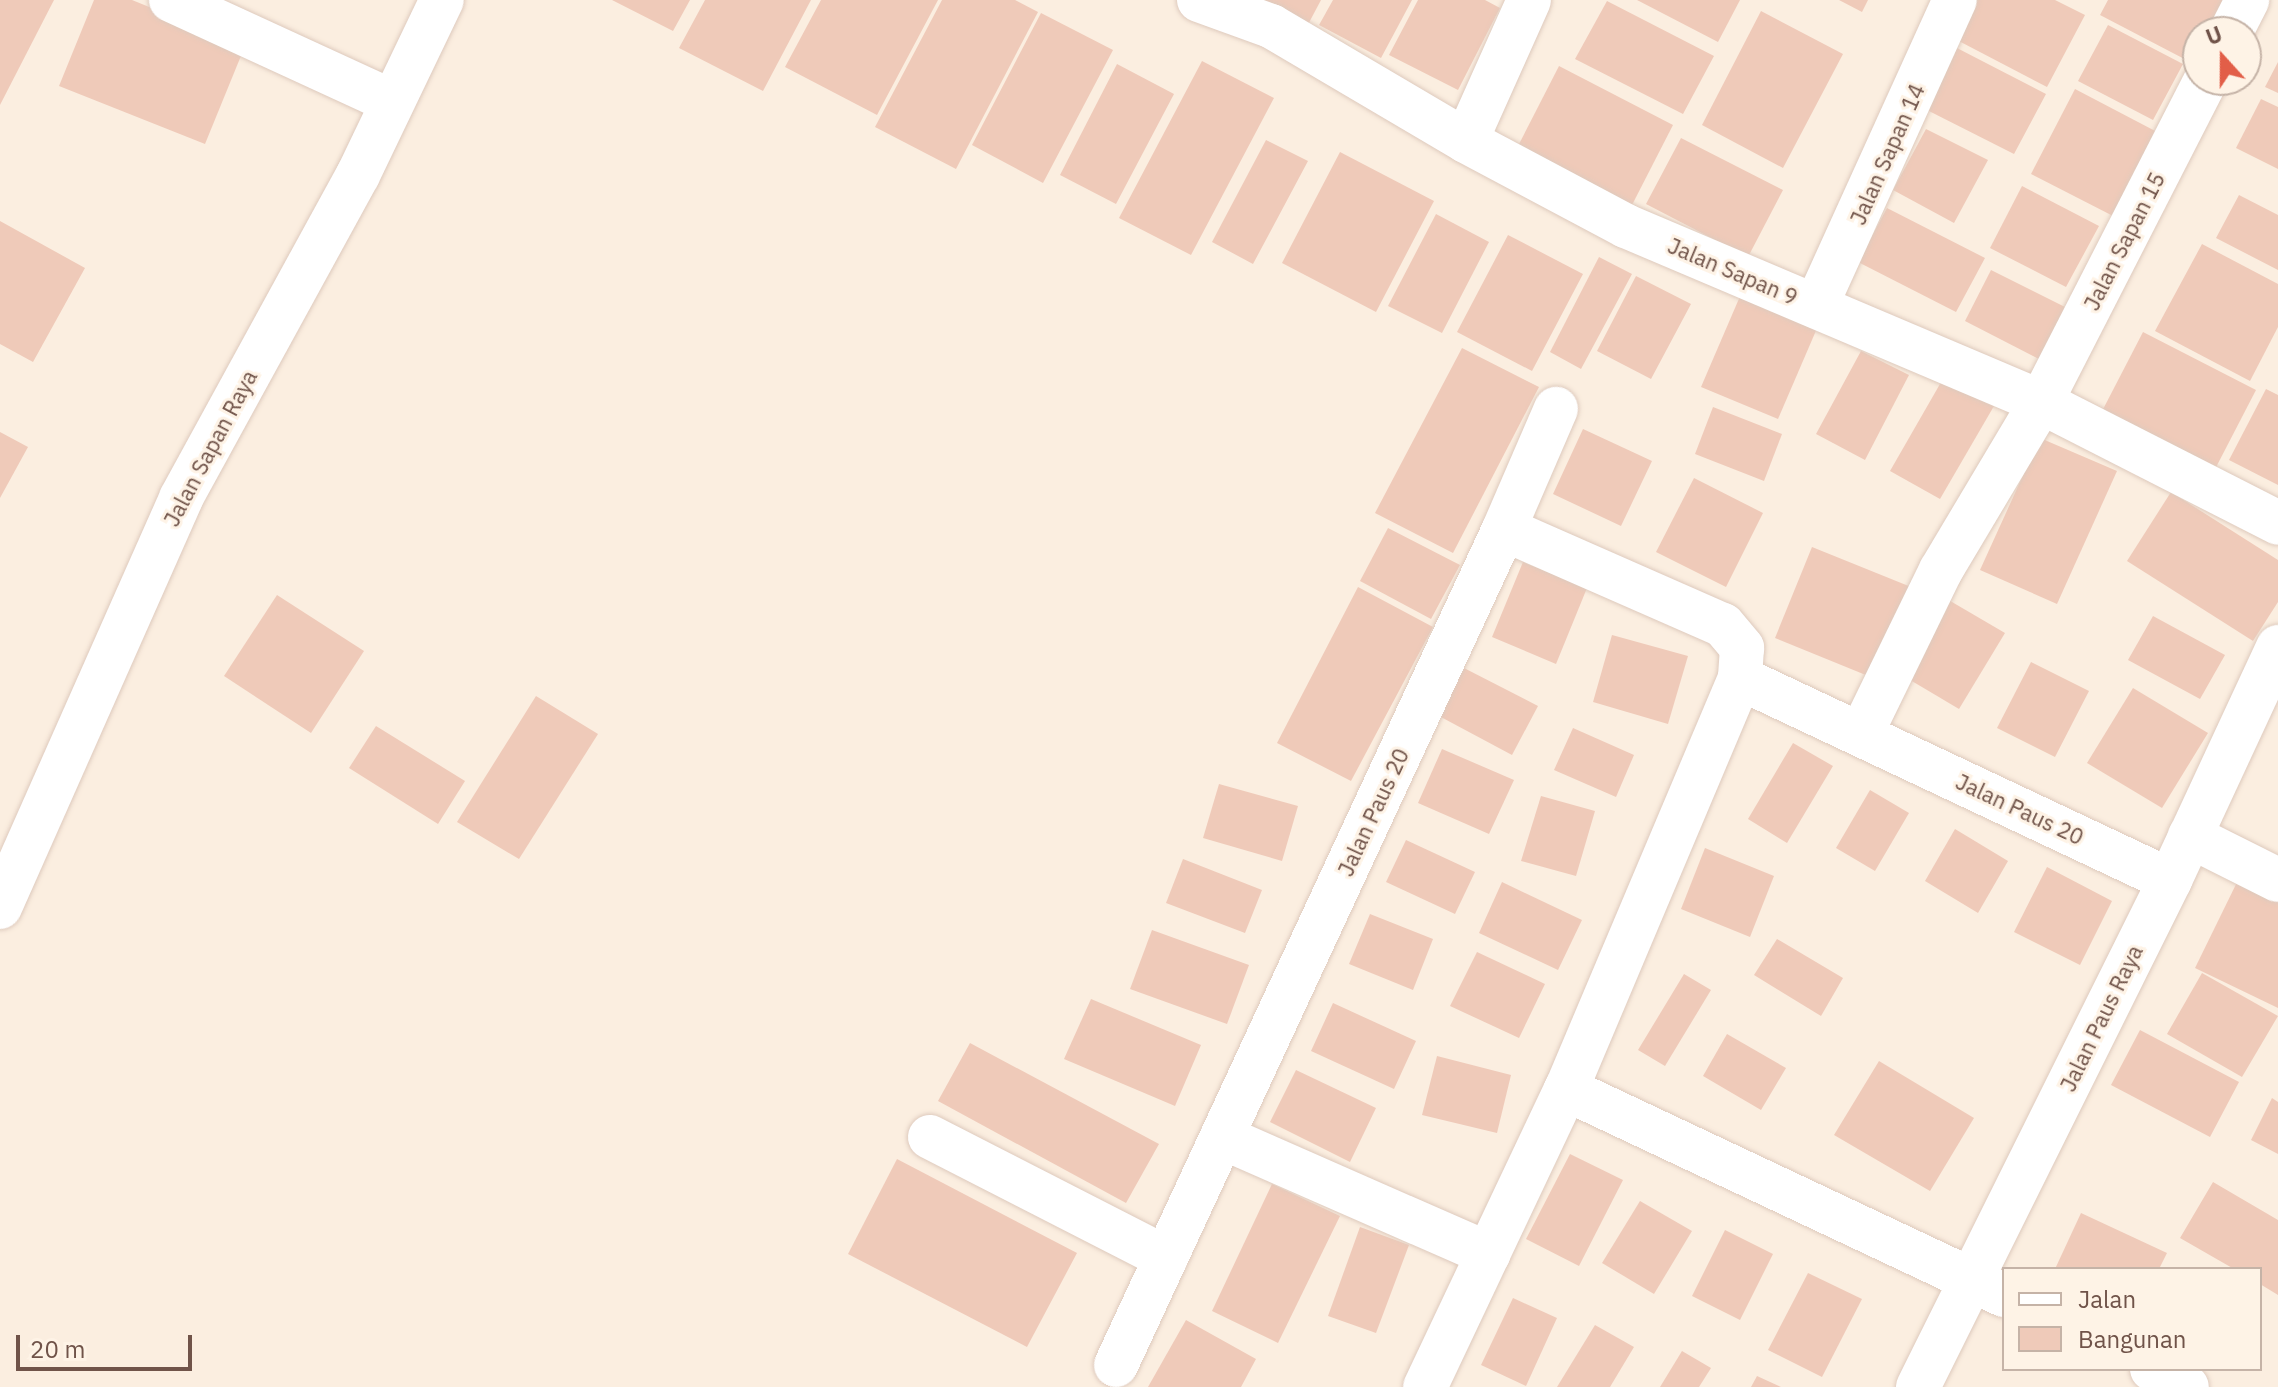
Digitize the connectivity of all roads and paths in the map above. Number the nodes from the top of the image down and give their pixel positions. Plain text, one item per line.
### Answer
1 (171, 0) edge
2 (442, 0) edge
3 (1199, 0) edge
4 (1529, 0) edge
5 (1955, 0) edge
6 (2198, 96) edge
7 (391, 101) junction
8 (1466, 141) junction
9 (1816, 306) junction
10 (2041, 402) junction
11 (1556, 409) dead end
12 (2278, 523) edge
13 (1504, 529) junction
14 (2278, 647) edge
15 (1740, 678) junction
16 (1861, 734) junction
17 (2190, 836) junction
18 (2170, 880) junction
19 (2278, 880) edge
20 (0, 907) edge
21 (1566, 1089) junction
22 (930, 1137) dead end
23 (1222, 1137) junction
24 (1488, 1254) junction
25 (1166, 1258) junction
26 (1988, 1287) edge
27 (1116, 1365) dead end
28 (2156, 1371) edge
29 (1425, 1387) edge
30 (1918, 1387) edge
31 (2187, 1387) edge

1 - 7 street
2 - 7 street, Jalan Sapan Raya
3 - 8 street, Jalan Sapan 9
4 - 8 street
5 - 9 street, Jalan Sapan 14
6 - 10 street, Jalan Sapan 15
7 - 20 street, Jalan Sapan Raya
8 - 9 street, Jalan Sapan 9
9 - 10 street, Jalan Sapan 9
10 - 12 street, Jalan Sapan 9
10 - 16 street, Jalan Sapan 15
11 - 13 street, Jalan Paus 20
13 - 15 street
13 - 23 street, Jalan Paus 20
14 - 17 street, Jalan Paus Raya
15 - 16 street, Jalan Paus 20
15 - 21 street
16 - 18 street, Jalan Paus 20
17 - 18 street, Jalan Paus Raya
17 - 19 street
18 - 26 street, Jalan Paus Raya
21 - 24 street
21 - 26 street
22 - 25 street
23 - 24 street
23 - 25 street, Jalan Paus 20
24 - 29 street
25 - 27 street, Jalan Paus 20
26 - 30 street, Jalan Paus Raya
28 - 31 street

